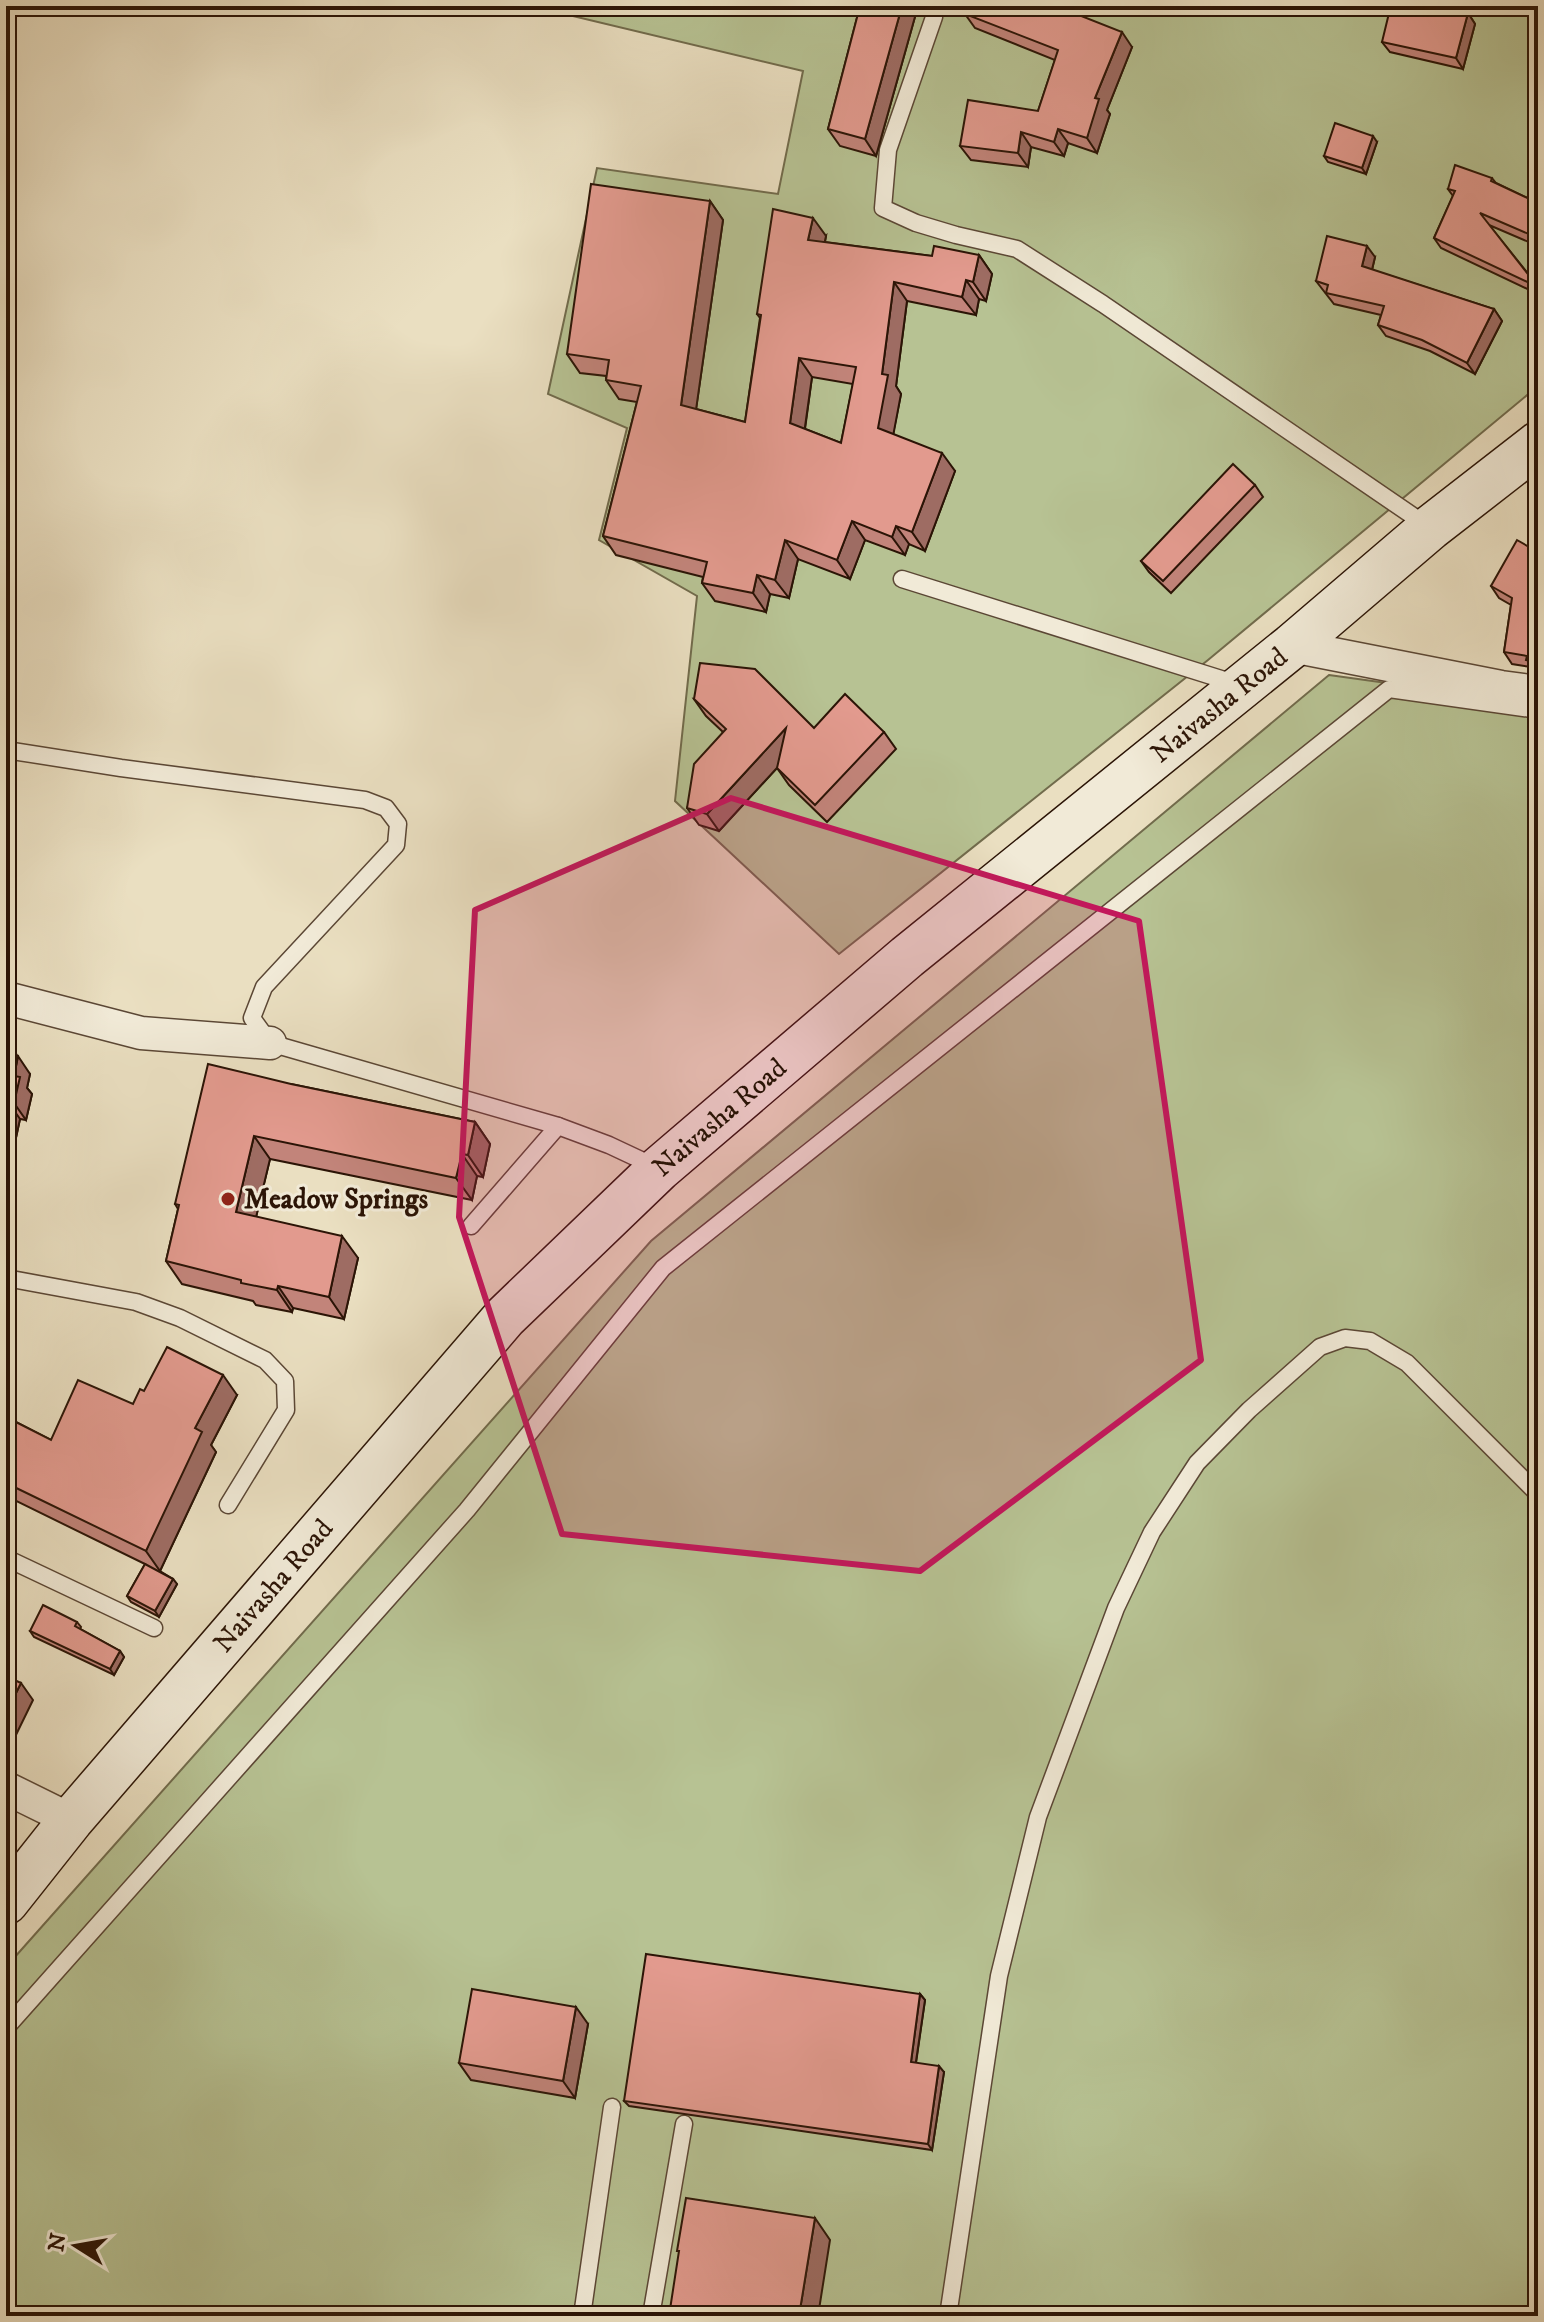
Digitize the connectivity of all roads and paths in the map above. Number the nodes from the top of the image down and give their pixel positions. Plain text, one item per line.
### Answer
1 (934, 17) dead end
2 (1538, 444) edge
3 (1430, 528) junction
4 (902, 579) dead end
5 (1292, 646) junction
6 (1242, 686) junction
7 (1538, 692) edge
8 (1538, 710) edge
9 (6, 750) edge
10 (6, 998) edge
11 (270, 1043) junction
12 (558, 1126) junction
13 (659, 1169) junction
14 (471, 1226) dead end
15 (6, 1278) edge
16 (1538, 1494) edge
17 (228, 1505) dead end
18 (6, 1558) edge
19 (154, 1628) dead end
20 (6, 1788) edge
21 (71, 1820) junction
22 (6, 1902) edge
23 (6, 2028) edge
24 (612, 2107) dead end
25 (684, 2124) dead end
26 (582, 2316) edge
27 (651, 2316) edge
28 (948, 2316) edge

1 - 3 lane
2 - 3 main road, Naivasha Road
3 - 5 main road, Naivasha Road
4 - 6 lane
5 - 6 main road, Naivasha Road
5 - 7 street
6 - 13 main road, Naivasha Road
8 - 23 lane
9 - 11 lane
10 - 11 street
11 - 12 lane
12 - 13 lane
12 - 14 lane
13 - 21 main road, Naivasha Road
15 - 17 lane
16 - 28 lane
18 - 19 lane
20 - 21 street
21 - 22 main road, Naivasha Road
24 - 26 lane
25 - 27 lane

